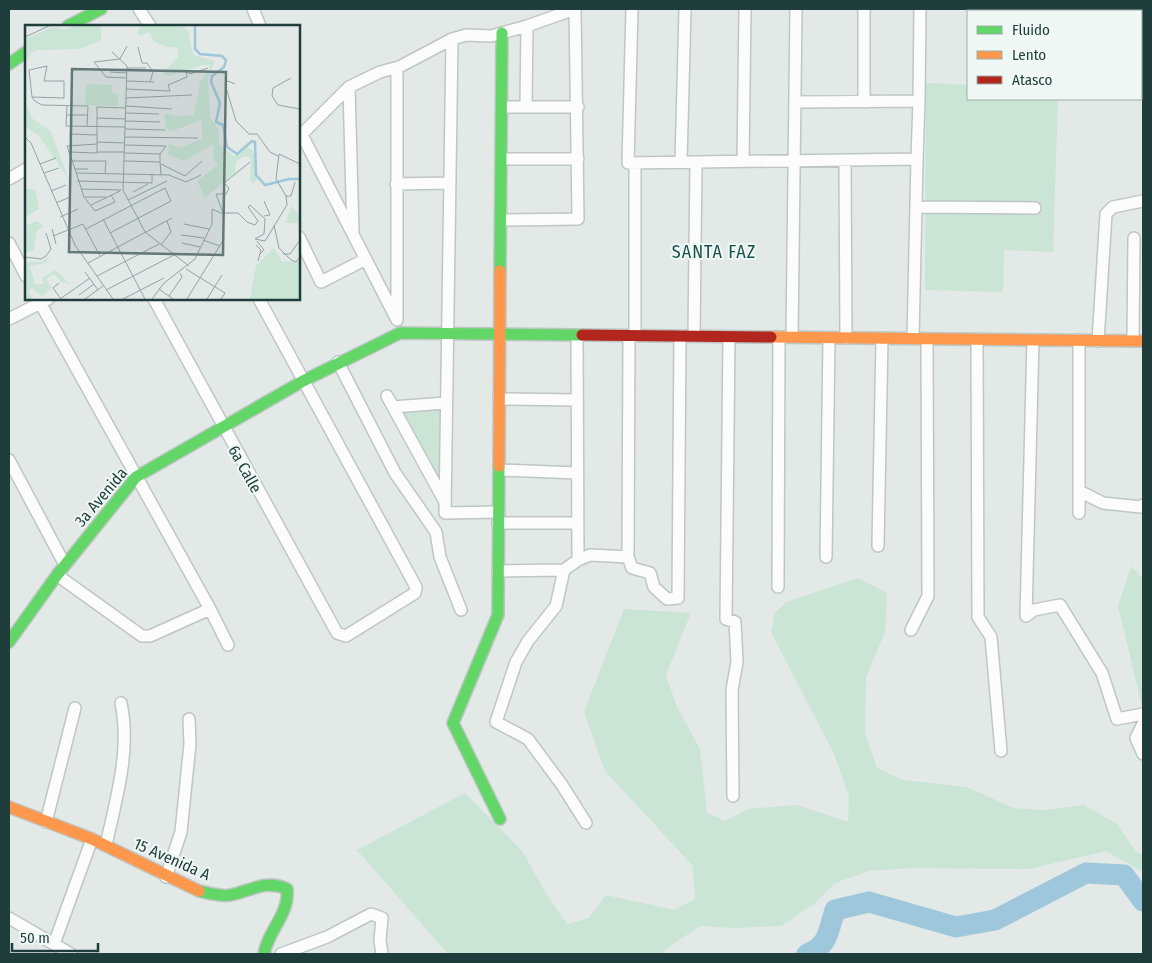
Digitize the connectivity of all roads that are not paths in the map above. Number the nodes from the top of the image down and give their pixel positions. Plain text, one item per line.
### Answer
1 (101, 9) edge
2 (139, 9) edge
3 (253, 9) edge
4 (575, 9) edge
5 (632, 9) edge
6 (685, 9) edge
7 (744, 9) edge
8 (796, 9) edge
9 (864, 9) edge
10 (920, 9) edge
11 (70, 25) edge
12 (149, 25) edge
13 (260, 25) edge
14 (527, 26) junction
15 (502, 33) junction
16 (452, 39) junction
17 (25, 53) edge
18 (9, 64) edge
19 (397, 68) junction
20 (349, 87) junction
21 (919, 101) junction
22 (796, 102) junction
23 (864, 102) junction
24 (502, 107) junction
25 (526, 107) junction
26 (578, 107) junction
27 (300, 136) edge
28 (502, 159) junction
29 (578, 159) junction
30 (918, 159) junction
31 (844, 160) junction
32 (793, 161) junction
33 (681, 162) junction
34 (696, 162) junction
35 (743, 162) junction
36 (635, 164) junction
37 (25, 170) edge
38 (9, 178) edge
39 (448, 183) junction
40 (396, 184) junction
41 (1143, 201) edge
42 (916, 207) junction
43 (1035, 208) dead end
44 (502, 220) junction
45 (353, 237) junction
46 (1134, 238) dead end
47 (300, 239) edge
48 (9, 243) edge
49 (366, 259) junction
50 (25, 274) edge
51 (42, 300) edge
52 (155, 300) edge
53 (260, 300) edge
54 (9, 319) edge
55 (397, 320) junction
56 (409, 334) junction
57 (446, 334) junction
58 (500, 334) junction
59 (577, 335) junction
60 (632, 336) junction
61 (680, 336) junction
62 (694, 336) junction
63 (729, 337) junction
64 (780, 337) junction
65 (792, 337) junction
66 (829, 338) junction
67 (846, 338) junction
68 (882, 338) junction
69 (913, 338) junction
70 (928, 339) junction
71 (978, 339) junction
72 (1033, 340) junction
73 (1080, 340) junction
74 (1098, 341) junction
75 (1138, 341) edge
76 (338, 362) junction
77 (303, 380) junction
78 (387, 396) dead end
79 (500, 399) junction
80 (577, 400) junction
81 (446, 402) junction
82 (393, 407) junction
83 (222, 426) junction
84 (9, 460) edge
85 (499, 470) junction
86 (577, 472) junction
87 (136, 477) junction
88 (1079, 491) junction
89 (446, 502) junction
90 (1143, 505) edge
91 (1079, 513) dead end
92 (498, 518) junction
93 (578, 524) junction
94 (878, 546) dead end
95 (628, 557) junction
96 (826, 557) dead end
97 (578, 560) junction
98 (65, 565) junction
99 (564, 570) junction
100 (498, 571) junction
101 (57, 575) junction
102 (778, 587) dead end
103 (210, 609) junction
104 (461, 610) dead end
105 (911, 630) dead end
106 (9, 642) edge
107 (228, 645) dead end
108 (121, 703) dead end
109 (75, 708) dead end
110 (1143, 714) edge
111 (189, 720) dead end
112 (1143, 724) edge
113 (1001, 751) dead end
114 (1143, 754) edge
115 (733, 796) dead end
116 (9, 807) edge
117 (500, 819) dead end
118 (46, 822) junction
119 (586, 823) dead end
120 (92, 839) junction
121 (106, 845) junction
122 (166, 877) junction
123 (9, 918) edge
124 (54, 944) junction
125 (71, 954) edge
126 (264, 954) edge
127 (281, 954) edge
128 (382, 954) edge

1 - 11 street
2 - 12 street
3 - 13 street
4 - 14 street
4 - 26 street
5 - 36 street
6 - 33 street
7 - 35 street
8 - 22 street
9 - 23 street
10 - 21 street
14 - 15 street
14 - 25 street
15 - 16 street
15 - 24 street
16 - 19 street
16 - 39 street
17 - 18 street
19 - 20 street
19 - 40 street
20 - 27 street
20 - 45 street
21 - 23 street
21 - 30 street
22 - 23 street
22 - 32 street
24 - 25 street
24 - 28 street
25 - 26 street
26 - 29 street
27 - 45 street
28 - 29 street
28 - 44 street
29 - 44 street
30 - 31 street
30 - 42 street
31 - 32 street
31 - 67 street
32 - 35 street
32 - 65 street
33 - 34 street
33 - 36 street
34 - 35 street
34 - 62 street
36 - 60 street
37 - 38 street
39 - 40 street
39 - 57 street
40 - 55 street
41 - 74 street
42 - 43 street
42 - 69 street
44 - 58 street
45 - 49 street
46 - 75 street
47 - 49 street
48 - 50 street
49 - 55 street
51 - 54 street
51 - 87 street
52 - 83 street, 6a Calle
53 - 77 street
55 - 56 street
56 - 57 street, 3a Avenida
56 - 76 street, 3a Avenida
57 - 58 street, 3a Avenida
57 - 81 street
58 - 59 street, 3a Avenida
58 - 79 street
59 - 60 street, 3a Avenida
59 - 80 street
60 - 61 street, 3a Avenida
60 - 95 street
61 - 62 street, 3a Avenida
61 - 95 street
62 - 63 street, 3a Avenida
63 - 64 street, 3a Avenida
63 - 115 street
64 - 65 street, 3a Avenida
64 - 102 street
65 - 66 street, 3a Avenida
66 - 67 street, 3a Avenida
66 - 96 street
67 - 68 street, 3a Avenida
68 - 69 street, 3a Avenida
68 - 94 street
69 - 70 street, 3a Avenida
70 - 71 street, 3a Avenida
70 - 105 street
71 - 72 street, 3a Avenida
71 - 113 street
72 - 73 street, 3a Avenida
72 - 110 street
73 - 74 street, 3a Avenida
73 - 88 street
74 - 75 street, 3a Avenida
76 - 77 street, 3a Avenida
76 - 104 street
77 - 83 street, 3a Avenida
77 - 83 street, 6a Calle
78 - 82 street
79 - 80 street
79 - 85 street
80 - 86 street
81 - 82 street
81 - 89 street
82 - 89 street
83 - 87 street, 3a Avenida
84 - 98 street
85 - 86 street
85 - 92 street
86 - 93 street
87 - 98 street, 3a Avenida
87 - 103 street
88 - 90 street
88 - 91 street
89 - 92 street
92 - 93 street
92 - 100 street
93 - 97 street
95 - 97 street
97 - 99 street
98 - 101 street, 3a Avenida
99 - 100 street
99 - 119 street
100 - 117 street
101 - 103 street
101 - 106 street, 3a Avenida
103 - 107 street
108 - 121 street
109 - 118 street
111 - 122 street
112 - 114 street
116 - 118 street, 15 Avenida A
118 - 120 street, 15 Avenida A
120 - 121 street, 15 Avenida A
120 - 124 street
121 - 122 street, 15 Avenida A
122 - 126 street, 15 Avenida A
123 - 124 street
124 - 125 street
127 - 128 street

